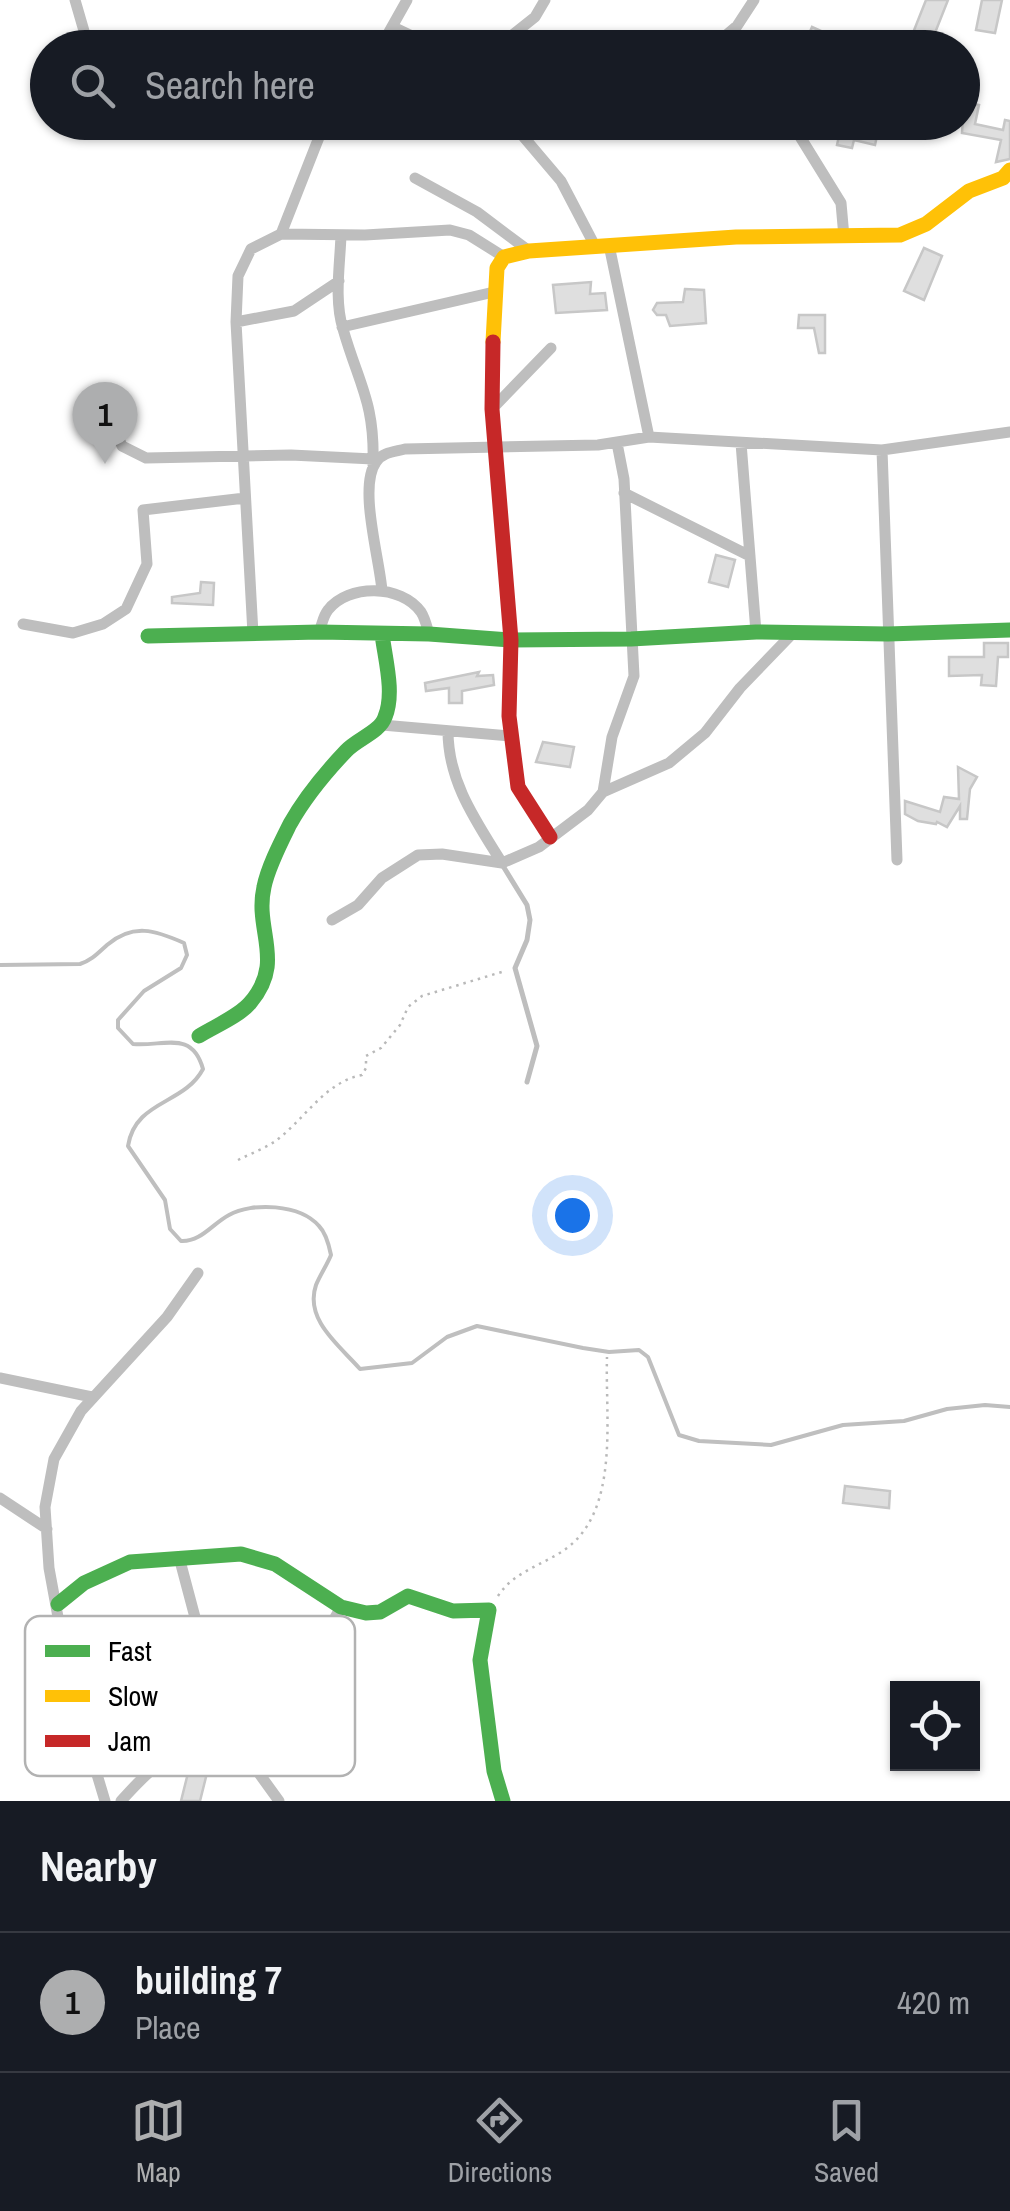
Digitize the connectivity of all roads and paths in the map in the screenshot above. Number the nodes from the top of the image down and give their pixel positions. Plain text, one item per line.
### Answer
1 (76, 0) edge
2 (408, 0) edge
3 (545, 0) edge
4 (754, 0) edge
5 (393, 26) junction
6 (84, 30) dead end
7 (391, 30) edge
8 (401, 30) edge
9 (519, 30) edge
10 (732, 30) edge
11 (318, 140) edge
12 (527, 140) edge
13 (802, 140) edge
14 (1010, 170) edge
15 (415, 178) dead end
16 (281, 234) junction
17 (341, 235) junction
18 (844, 237) junction
19 (602, 246) junction
20 (530, 251) junction
21 (504, 257) junction
22 (339, 281) junction
23 (494, 292) junction
24 (236, 322) junction
25 (342, 327) junction
26 (550, 348) dead end
27 (114, 398) dead end
28 (492, 409) junction
29 (1010, 432) edge
30 (649, 437) junction
31 (617, 443) junction
32 (741, 444) junction
33 (494, 449) junction
34 (882, 450) junction
35 (242, 456) junction
36 (373, 463) junction
37 (624, 492) junction
38 (244, 498) junction
39 (750, 556) junction
40 (382, 591) junction
41 (23, 624) dead end
42 (1010, 630) edge
43 (320, 632) junction
44 (756, 632) junction
45 (794, 632) junction
46 (253, 634) junction
47 (382, 634) junction
48 (430, 634) junction
49 (888, 634) junction
50 (148, 636) dead end
51 (631, 639) junction
52 (510, 640) junction
53 (382, 725) junction
54 (448, 731) junction
55 (510, 736) junction
56 (603, 792) junction
57 (550, 837) junction
58 (897, 860) dead end
59 (502, 863) junction
60 (332, 920) dead end
61 (515, 968) junction
62 (200, 1036) dead end
63 (526, 1082) dead end
64 (238, 1160) dead end
65 (198, 1273) dead end
66 (607, 1357) dead end
67 (0, 1378) edge
68 (92, 1398) junction
69 (0, 1498) edge
70 (47, 1529) junction
71 (179, 1557) junction
72 (58, 1604) junction
73 (341, 1607) junction
74 (489, 1610) junction
75 (60, 1616) edge
76 (194, 1616) edge
77 (336, 1616) edge
78 (97, 1776) edge
79 (143, 1776) edge
80 (261, 1776) edge
81 (104, 1801) edge
82 (122, 1801) edge
83 (279, 1801) edge
84 (502, 1801) edge

1 - 6 street
2 - 5 street
3 - 9 street
4 - 10 street
5 - 7 street
5 - 8 street
11 - 16 street
12 - 19 street
13 - 18 street
14 - 18 street
15 - 20 street
16 - 17 street
16 - 24 street
17 - 21 street
17 - 22 street
18 - 19 street
19 - 20 street
19 - 30 street
20 - 21 street
21 - 23 street
22 - 24 street
22 - 25 street
23 - 25 street
23 - 28 street
24 - 35 street
25 - 36 street
26 - 28 street
27 - 35 street
28 - 33 street
29 - 34 street
30 - 31 street
30 - 32 street
31 - 33 street
31 - 37 street
32 - 34 street
32 - 39 street
33 - 36 street
33 - 52 street
34 - 49 street
35 - 36 street
35 - 38 street
36 - 40 street
37 - 39 street
37 - 51 street
38 - 41 street
38 - 46 street
39 - 44 street
40 - 43 street
40 - 48 street
42 - 49 street
43 - 46 street
43 - 47 street
44 - 45 street
44 - 51 street
45 - 49 street
45 - 56 street
46 - 50 street
47 - 48 street
47 - 53 street
48 - 52 street
49 - 58 street
51 - 52 street
51 - 56 street
52 - 55 street
53 - 54 street
53 - 62 street
54 - 55 street
54 - 59 street
55 - 57 street
56 - 57 street
57 - 59 street
59 - 60 street
59 - 61 lane
61 - 63 lane
61 - 64 path
65 - 68 street
66 - 74 path
67 - 68 street
68 - 70 street
69 - 70 street
70 - 72 street
71 - 72 street
71 - 73 street
71 - 76 street
72 - 75 street
73 - 74 street
73 - 77 street
74 - 84 street
78 - 81 street
79 - 82 street
80 - 83 street

